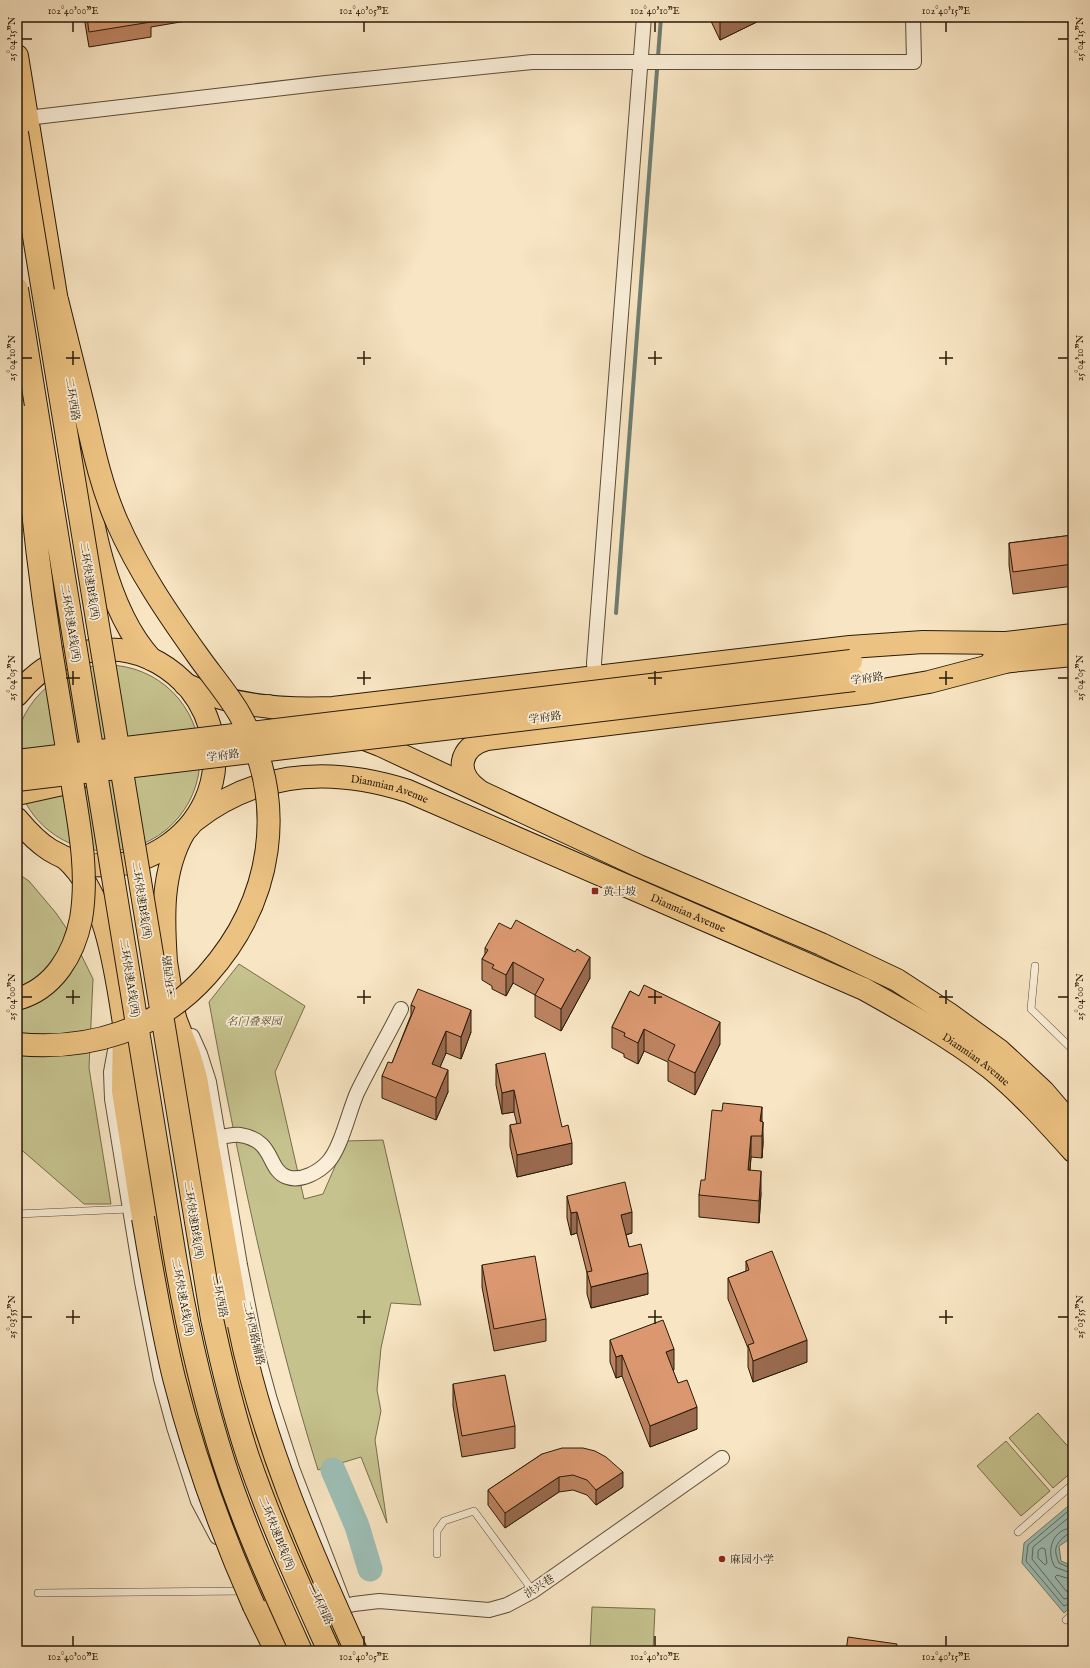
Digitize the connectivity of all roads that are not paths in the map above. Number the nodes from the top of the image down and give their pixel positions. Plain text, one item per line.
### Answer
1 (644, 17) edge
2 (913, 17) edge
3 (17, 56) edge
4 (643, 62) junction
5 (20, 128) edge
6 (19, 298) edge
7 (17, 366) edge
8 (87, 483) junction
9 (38, 491) junction
10 (1073, 635) edge
11 (1004, 652) junction
12 (1073, 655) edge
13 (151, 659) junction
14 (853, 670) junction
15 (36, 675) junction
16 (595, 677) junction
17 (185, 684) junction
18 (512, 687) junction
19 (17, 696) edge
20 (268, 706) junction
21 (519, 734) junction
22 (17, 761) edge
23 (170, 761) junction
24 (17, 780) edge
25 (479, 791) junction
26 (17, 794) edge
27 (20, 825) edge
28 (190, 826) junction
29 (65, 858) junction
30 (1035, 966) dead end
31 (17, 999) edge
32 (401, 1009) dead end
33 (173, 1013) junction
34 (124, 1022) junction
35 (17, 1044) edge
36 (1073, 1050) edge
37 (1073, 1126) edge
38 (219, 1137) junction
39 (1073, 1151) edge
40 (136, 1213) junction
41 (17, 1214) edge
42 (722, 1458) dead end
43 (1073, 1484) edge
44 (1018, 1532) dead end
45 (437, 1554) dead end
46 (533, 1591) junction
47 (38, 1594) dead end
48 (260, 1594) junction
49 (345, 1606) junction
50 (324, 1611) junction
51 (1073, 1614) edge
52 (1066, 1620) dead end
53 (276, 1651) edge
54 (288, 1651) edge
55 (301, 1651) edge
56 (328, 1651) edge
57 (342, 1651) edge
58 (357, 1651) edge

1 - 4 street
2 - 4 street
3 - 5 main road, 二环西路
4 - 5 street
4 - 16 street
5 - 8 main road, 二环西路
5 - 35 main road, bridge
5 - 56 main road, 二环快速B线(西), bridge
6 - 31 main road, bridge
6 - 55 main road, 二环快速A线(西), bridge
7 - 9 main road
8 - 9 main road
8 - 13 main road, 二环西路
9 - 15 main road
10 - 11 main road, 学府路
11 - 12 main road, 学府路
11 - 14 main road, 学府路
11 - 16 main road, 学府路
11 - 21 main road
13 - 15 main road
13 - 17 main road
14 - 22 main road, 学府路, bridge
14 - 23 main road, 学府路, bridge
15 - 19 main road
16 - 18 main road, 学府路
17 - 20 main road, 学府路
17 - 28 main road, 二环西路
18 - 20 main road, 学府路
18 - 21 main road
20 - 25 main road, Dianmian Avenue
21 - 25 main road
23 - 24 main road, 学府路, bridge
23 - 26 main road, bridge
25 - 37 main road, Dianmian Avenue
27 - 29 main road
28 - 29 main road, Dianmian Avenue
28 - 33 main road, 二环西路
28 - 39 main road, Dianmian Avenue
29 - 34 main road
30 - 36 lane
32 - 38 street
33 - 34 main road
33 - 38 street, 二环西路辅路
33 - 50 main road, 二环西路
33 - 58 main road, bridge
34 - 40 main road
34 - 48 main road
38 - 49 street, 二环西路辅路
40 - 41 lane
40 - 48 street
40 - 53 main road, bridge
42 - 46 street, 洪兴巷
43 - 44 lane
45 - 46 lane
46 - 49 street, 洪兴巷
47 - 48 lane
48 - 54 main road
49 - 50 street, 洪兴巷
49 - 58 street, 二环西路辅路
50 - 57 main road, 二环西路
51 - 52 lane

